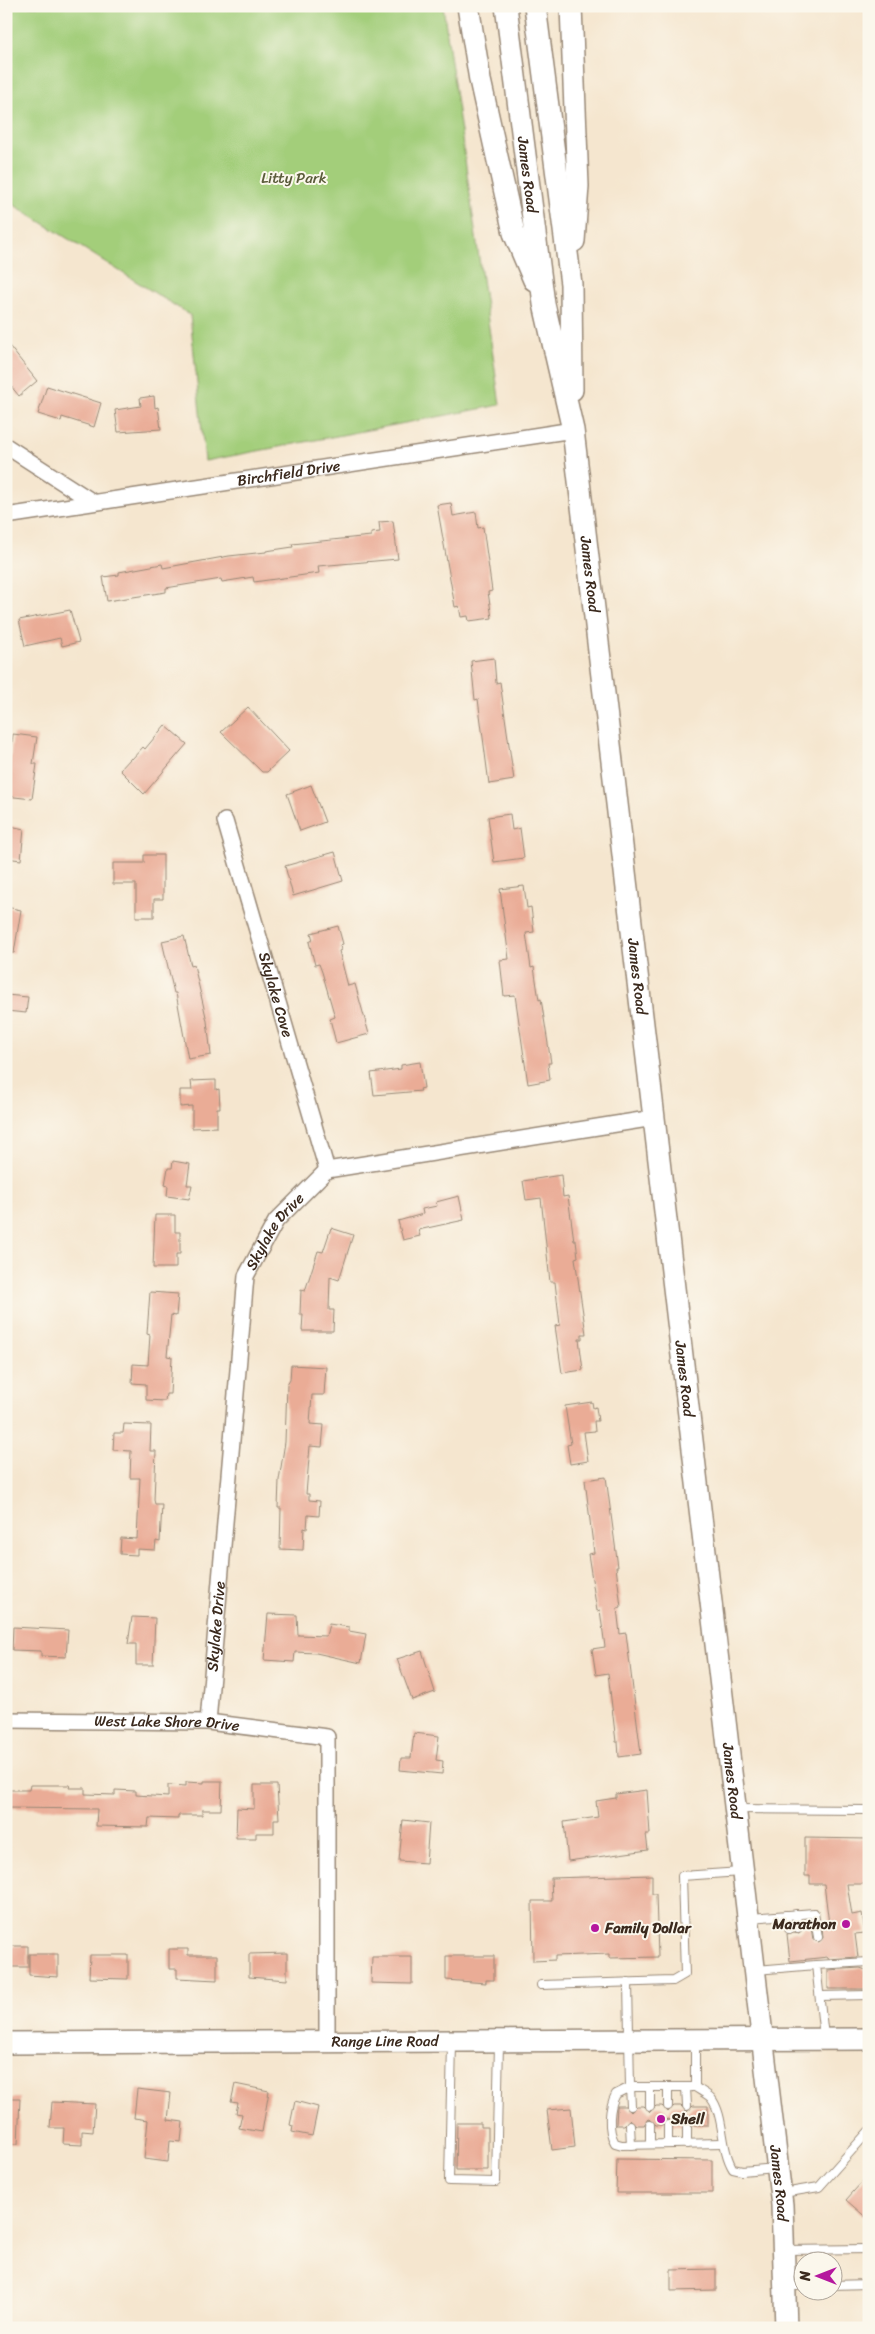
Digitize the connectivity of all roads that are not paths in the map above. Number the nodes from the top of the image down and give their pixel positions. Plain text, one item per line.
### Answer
1 (468, 6) edge
2 (506, 6) edge
3 (535, 6) edge
4 (571, 6) edge
5 (571, 284) junction
6 (544, 304) junction
7 (573, 430) junction
8 (6, 446) edge
9 (93, 502) junction
10 (6, 516) edge
11 (225, 821) dead end
12 (654, 1118) junction
13 (327, 1170) junction
14 (6, 1720) edge
15 (208, 1722) junction
16 (735, 1809) junction
17 (869, 1810) edge
18 (743, 1872) junction
19 (796, 1914) junction
20 (786, 1915) junction
21 (748, 1918) junction
22 (798, 1928) dead end
23 (789, 1929) dead end
24 (818, 1937) dead end
25 (820, 1962) junction
26 (869, 1964) edge
27 (755, 1970) junction
28 (628, 1982) junction
29 (541, 1985) dead end
30 (869, 1995) edge
31 (820, 1996) junction
32 (824, 2039) junction
33 (869, 2039) edge
34 (629, 2040) junction
35 (696, 2040) junction
36 (763, 2040) junction
37 (499, 2041) junction
38 (327, 2042) junction
39 (452, 2042) junction
40 (6, 2043) edge
41 (630, 2087) junction
42 (650, 2087) junction
43 (668, 2087) junction
44 (690, 2087) junction
45 (631, 2106) dead end
46 (650, 2106) dead end
47 (668, 2106) dead end
48 (687, 2106) dead end
49 (630, 2125) dead end
50 (650, 2125) dead end
51 (668, 2125) dead end
52 (687, 2125) dead end
53 (869, 2131) edge
54 (723, 2143) junction
55 (650, 2144) junction
56 (668, 2144) junction
57 (687, 2144) junction
58 (631, 2145) junction
59 (778, 2168) junction
60 (781, 2194) junction
61 (869, 2249) edge
62 (784, 2250) junction
63 (792, 2279) edge
64 (869, 2284) edge
65 (842, 2285) edge
66 (792, 2296) edge
67 (786, 2328) edge

1 - 6 main road
2 - 6 main road, James Road
3 - 5 main road, James Road
4 - 5 main road
5 - 7 main road, James Road
6 - 7 main road, James Road
7 - 9 street, Birchfield Drive
7 - 12 main road, James Road
8 - 9 street
9 - 10 street, Birchfield Drive
11 - 13 street, Skylake Cove
12 - 13 street
12 - 16 main road, James Road
13 - 15 street, Skylake Drive
14 - 15 street, West Lake Shore Drive
15 - 38 street, West Lake Shore Drive
16 - 17 lane
16 - 18 main road, James Road
18 - 21 main road, James Road
18 - 28 lane
19 - 20 lane
19 - 22 lane
19 - 24 lane
20 - 21 lane
20 - 23 lane
21 - 27 main road, James Road
25 - 26 lane
25 - 27 lane
25 - 31 lane
27 - 36 main road, James Road
28 - 29 lane
28 - 34 lane
30 - 31 lane
31 - 32 lane
32 - 33 main road, Range Line Road
32 - 36 main road, Range Line Road
34 - 35 main road, Range Line Road
34 - 37 main road, Range Line Road
34 - 41 lane
35 - 36 main road, Range Line Road
35 - 44 lane
36 - 59 main road, James Road
37 - 39 main road, Range Line Road
37 - 39 lane
38 - 39 main road, Range Line Road
38 - 40 main road, Range Line Road
41 - 42 lane
41 - 45 lane
41 - 58 lane
42 - 43 lane
42 - 46 lane
43 - 44 lane
43 - 47 lane
44 - 48 lane
44 - 54 lane
49 - 58 lane
50 - 55 lane
51 - 56 lane
52 - 57 lane
53 - 60 lane
54 - 57 lane
54 - 59 lane
55 - 56 lane
55 - 58 lane
56 - 57 lane
59 - 60 main road, James Road
60 - 62 main road, James Road
61 - 62 lane
62 - 63 main road, James Road
64 - 65 lane
66 - 67 main road, James Road

